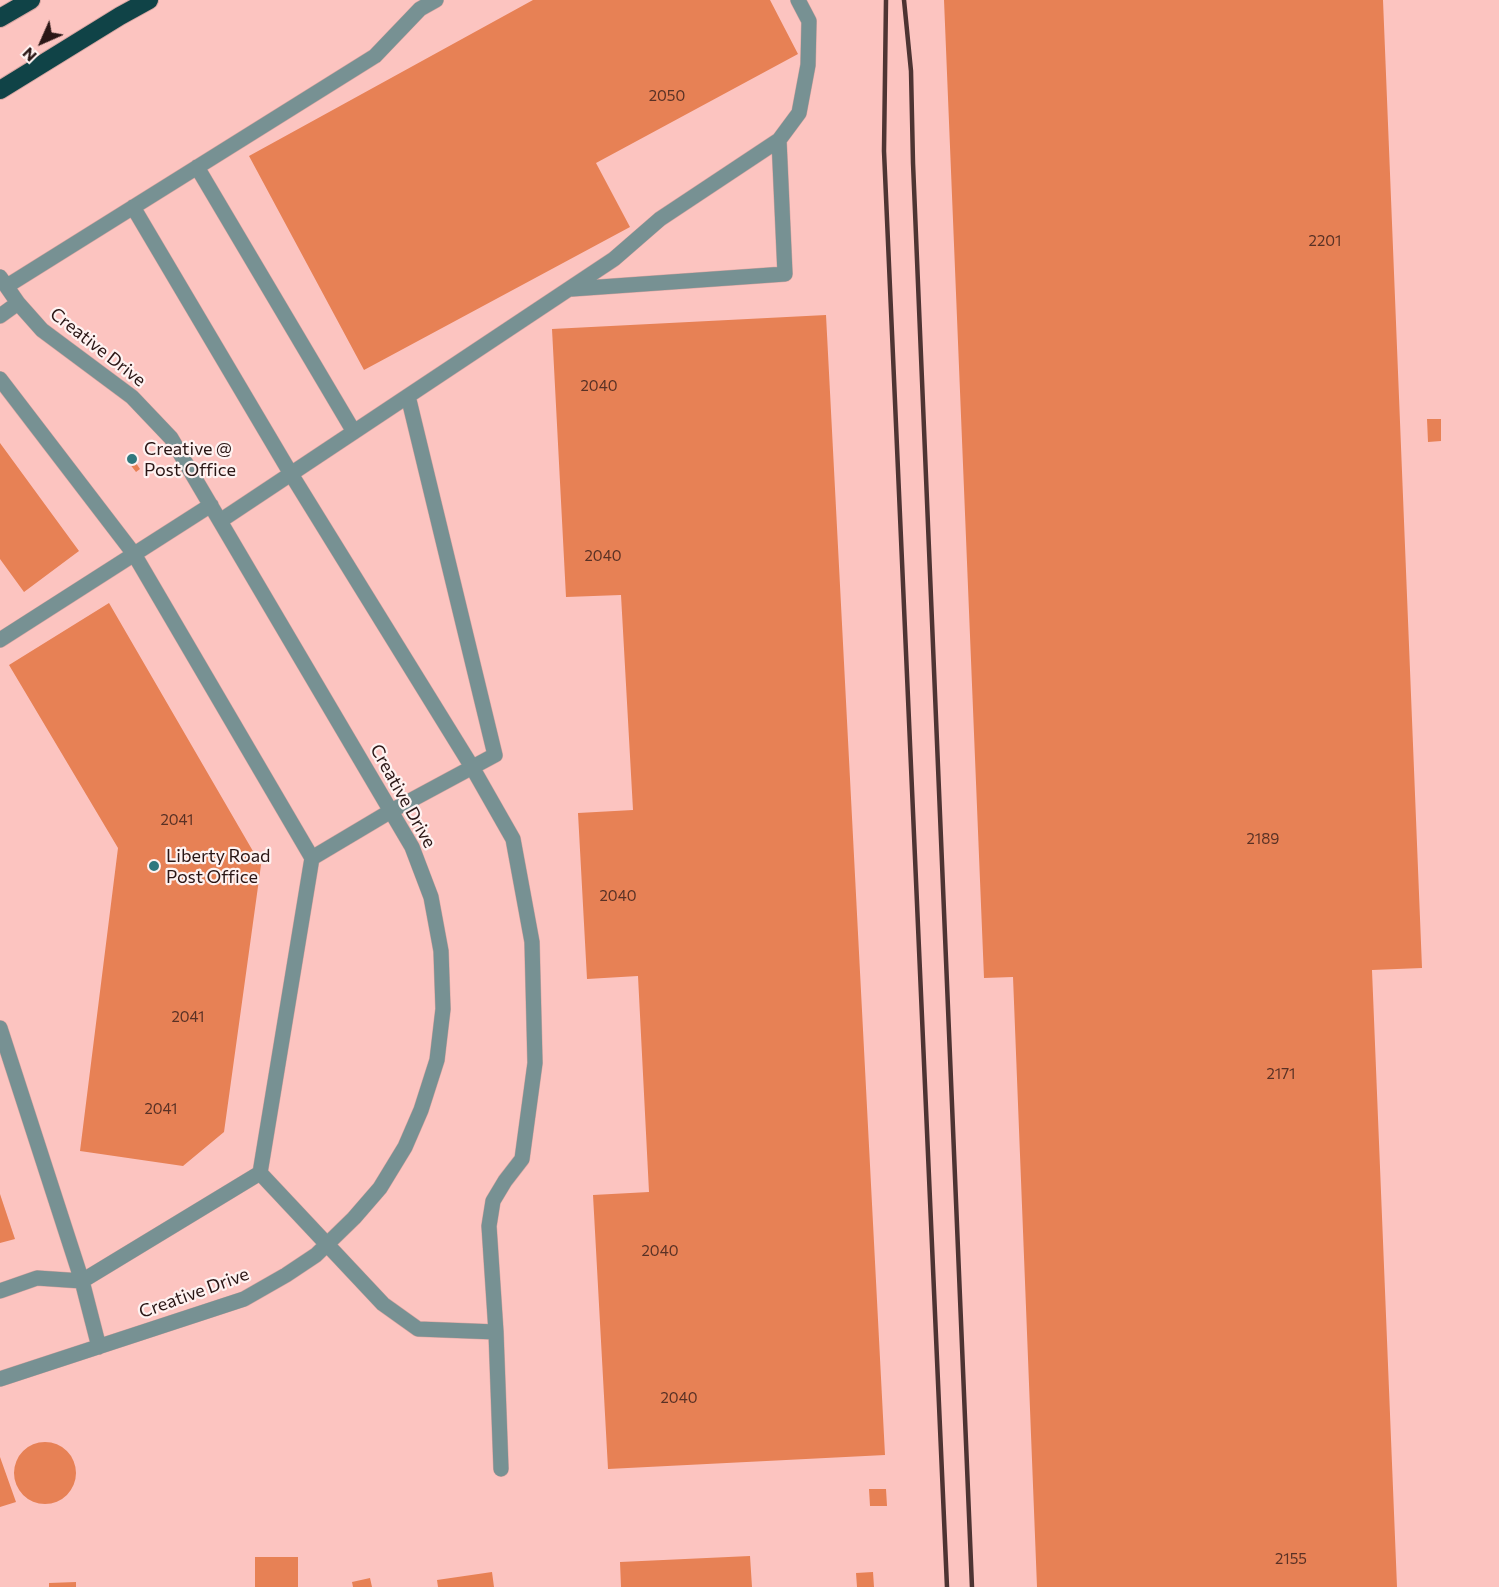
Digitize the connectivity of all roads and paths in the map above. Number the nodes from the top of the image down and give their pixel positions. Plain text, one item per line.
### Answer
1 (31, 0) edge
2 (148, 0) edge
3 (436, 0) edge
4 (798, 0) edge
5 (0, 18) edge
6 (0, 90) edge
7 (779, 140) junction
8 (197, 167) junction
9 (134, 207) junction
10 (3, 282) edge
11 (569, 289) junction
12 (18, 303) junction
13 (0, 316) edge
14 (0, 379) edge
15 (408, 396) junction
16 (354, 432) junction
17 (291, 474) junction
18 (211, 505) junction
19 (220, 521) junction
20 (134, 554) junction
21 (0, 640) edge
22 (472, 767) junction
23 (391, 811) junction
24 (312, 858) junction
25 (0, 1028) edge
26 (260, 1173) junction
27 (326, 1245) junction
28 (82, 1281) junction
29 (0, 1291) edge
30 (496, 1332) junction
31 (99, 1347) junction
32 (0, 1379) edge
33 (501, 1469) dead end

1 - 5 highway
2 - 6 highway
3 - 8 street
4 - 7 street
7 - 11 street
7 - 11 street
8 - 9 street
8 - 16 street
9 - 10 street
9 - 17 street
10 - 12 street, Creative Drive
11 - 15 street
12 - 13 street
12 - 18 street, Creative Drive
14 - 20 street
15 - 16 street
15 - 22 street
16 - 17 street
17 - 19 street
17 - 22 street
18 - 19 street, Creative Drive
18 - 20 street
19 - 23 street, Creative Drive
20 - 21 street
20 - 24 street
22 - 23 street
22 - 30 street
23 - 24 street
23 - 27 street, Creative Drive
24 - 26 street
25 - 28 street
26 - 27 street
26 - 28 street
27 - 30 street
27 - 31 street, Creative Drive
28 - 29 street
28 - 31 street
30 - 33 street
31 - 32 street, Creative Drive

